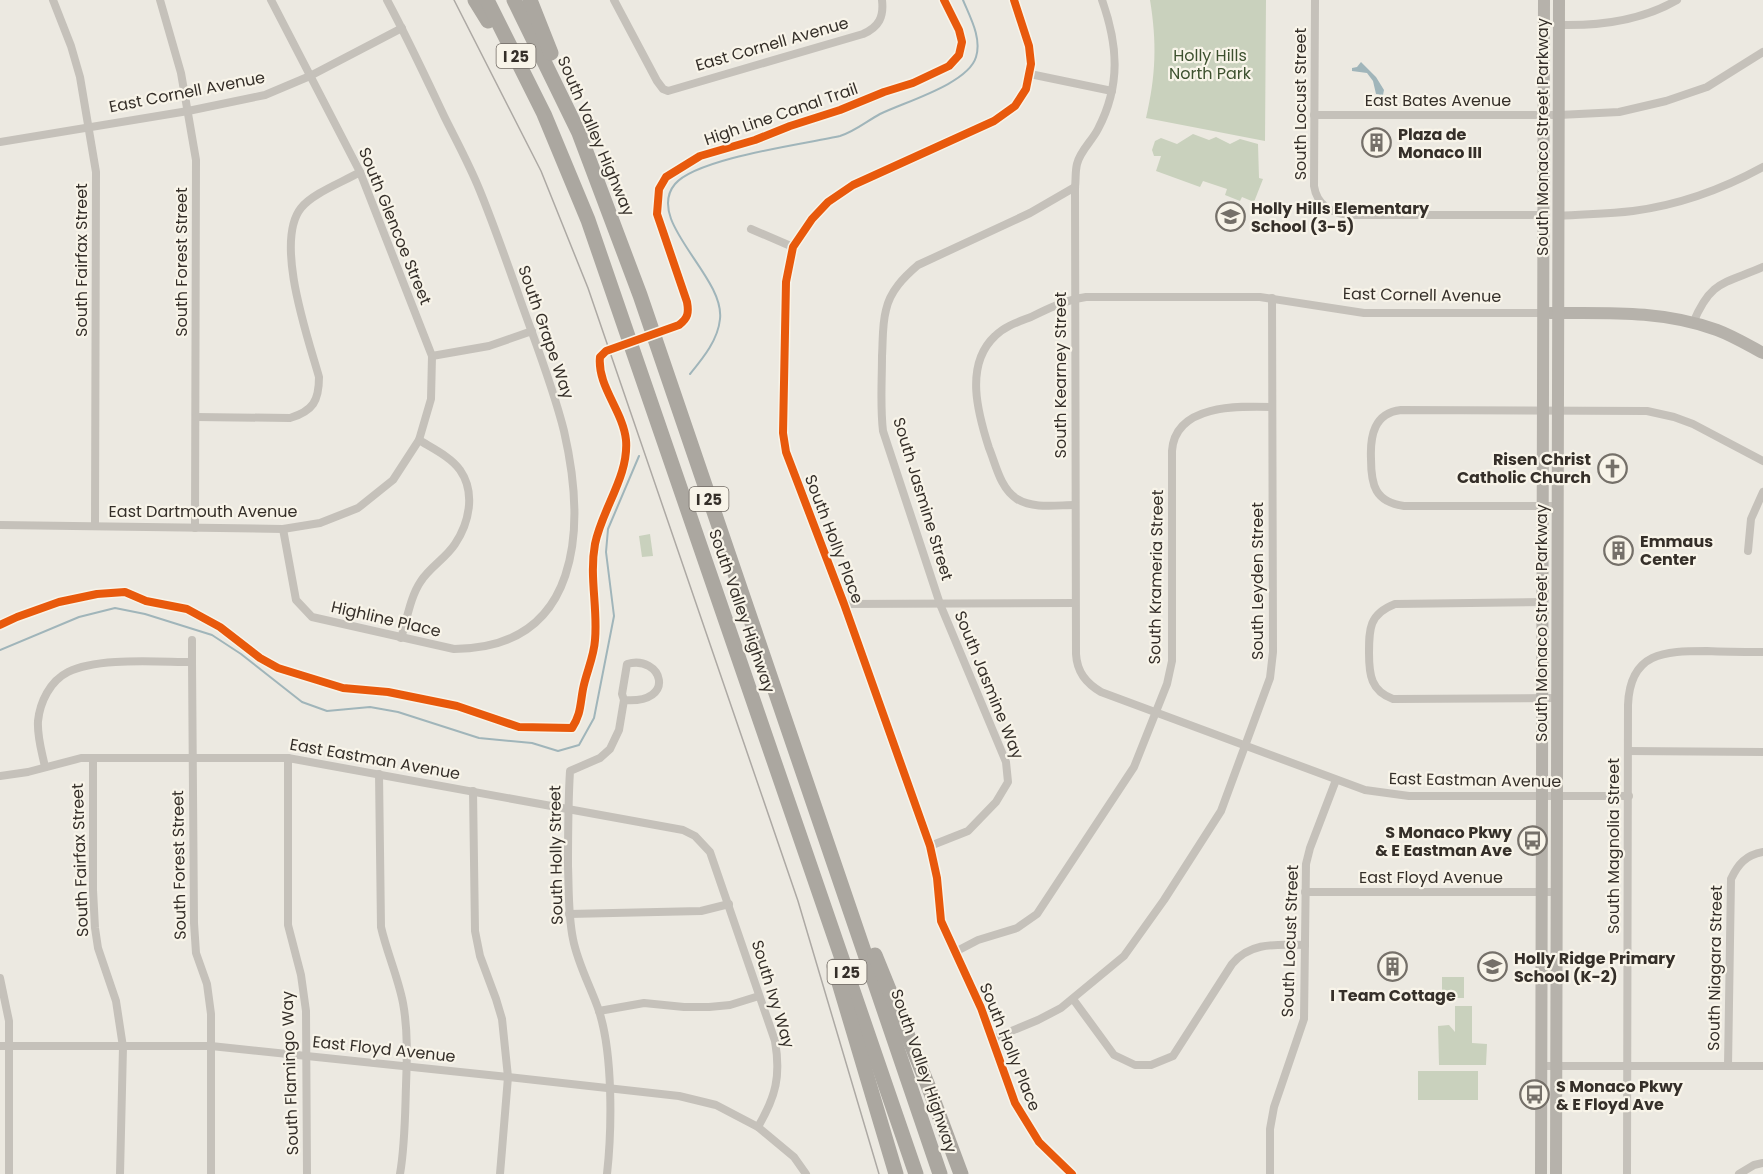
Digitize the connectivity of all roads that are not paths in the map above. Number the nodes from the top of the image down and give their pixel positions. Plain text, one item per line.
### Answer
1 (53, 0) edge
2 (160, 0) edge
3 (271, 0) edge
4 (387, 0) edge
5 (475, 0) edge
6 (488, 0) edge
7 (514, 0) edge
8 (530, 0) edge
9 (614, 0) edge
10 (882, 0) edge
11 (1014, 0) edge
12 (1102, 0) edge
13 (1315, 0) edge
14 (1544, 0) edge
15 (1559, 0) edge
16 (1677, 0) edge
17 (1559, 25) junction
18 (402, 28) junction
19 (1763, 52) edge
20 (1030, 74) junction
21 (310, 76) junction
22 (1112, 91) junction
23 (188, 111) junction
24 (544, 114) junction
25 (1314, 115) junction
26 (1544, 115) junction
27 (1559, 115) junction
28 (90, 128) junction
29 (579, 133) junction
30 (0, 142) edge
31 (1763, 166) edge
32 (360, 172) junction
33 (1075, 188) junction
34 (1543, 215) junction
35 (1559, 216) junction
36 (751, 229) dead end
37 (793, 247) junction
38 (1763, 267) edge
39 (1074, 298) junction
40 (1272, 298) junction
41 (1543, 313) junction
42 (1558, 313) junction
43 (1693, 323) junction
44 (532, 332) junction
45 (1763, 353) edge
46 (432, 356) junction
47 (1272, 407) junction
48 (1543, 410) junction
49 (1558, 410) junction
50 (196, 417) junction
51 (419, 440) junction
52 (1763, 461) edge
53 (1763, 492) edge
54 (1075, 505) junction
55 (1543, 506) junction
56 (1558, 506) junction
57 (0, 525) edge
58 (95, 526) junction
59 (195, 528) junction
60 (283, 529) junction
61 (1748, 551) dead end
62 (1075, 603) junction
63 (1543, 603) junction
64 (844, 604) junction
65 (940, 604) junction
66 (401, 638) junction
67 (192, 640) dead end
68 (477, 649) joint
69 (1763, 652) edge
70 (192, 662) junction
71 (1557, 698) junction
72 (1542, 699) junction
73 (624, 700) junction
74 (1155, 712) junction
75 (1246, 746) junction
76 (1628, 751) junction
77 (1763, 752) edge
78 (193, 757) junction
79 (93, 758) junction
80 (288, 758) junction
81 (45, 767) junction
82 (777, 770) junction
83 (379, 774) junction
84 (0, 776) edge
85 (1336, 780) junction
86 (473, 791) junction
87 (1542, 796) junction
88 (1558, 796) junction
89 (1629, 796) junction
90 (567, 808) junction
91 (703, 843) joint
92 (930, 846) junction
93 (1763, 852) edge
94 (836, 867) junction
95 (1305, 892) junction
96 (1541, 892) junction
97 (1557, 892) junction
98 (729, 904) junction
99 (569, 914) junction
100 (1305, 945) junction
101 (955, 952) junction
102 (0, 978) edge
103 (759, 996) junction
104 (1073, 999) junction
105 (599, 1011) junction
106 (992, 1040) junction
107 (0, 1046) edge
108 (10, 1046) junction
109 (211, 1046) junction
110 (123, 1047) junction
111 (307, 1057) junction
112 (1541, 1065) junction
113 (1628, 1065) junction
114 (407, 1066) junction
115 (1557, 1066) junction
116 (1728, 1066) junction
117 (1763, 1066) edge
118 (508, 1077) junction
119 (608, 1089) junction
120 (758, 1126) junction
121 (1763, 1163) edge
122 (9, 1174) edge
123 (120, 1174) edge
124 (211, 1174) edge
125 (307, 1174) edge
126 (400, 1174) edge
127 (500, 1174) edge
128 (607, 1174) edge
129 (806, 1174) edge
130 (896, 1174) edge
131 (916, 1174) edge
132 (940, 1174) edge
133 (961, 1174) edge
134 (1072, 1174) edge
135 (1270, 1174) edge
136 (1541, 1174) edge
137 (1556, 1174) edge
138 (1627, 1174) edge
139 (1738, 1174) edge

1 - 28 street, South Fairfax Street
2 - 23 street, South Forest Street
3 - 21 street, South Glencoe Street
4 - 18 street, South Grape Way
5 - 24 highway
6 - 24 highway, South Valley Highway / I 25
7 - 29 highway, South Valley Highway / I 25
8 - 29 highway
9 - 10 street, East Cornell Avenue
11 - 20 street, South Holly Place
12 - 22 street, South Kearney Street
13 - 25 street, South Locust Street
14 - 26 main road, South Monaco Street Parkway
15 - 17 main road, South Monaco Street Parkway
16 - 17 street
17 - 27 main road, South Monaco Street Parkway
18 - 21 street, East Cornell Avenue
18 - 44 street, South Grape Way
19 - 27 street, East Bates Avenue
20 - 22 street
20 - 37 street, South Holly Place
21 - 23 street, East Cornell Avenue
21 - 32 street, South Glencoe Street
22 - 33 street, South Kearney Street
23 - 28 street, East Cornell Avenue
23 - 50 street, South Forest Street
24 - 82 highway, South Valley Highway / I 25
25 - 26 street, East Bates Avenue
25 - 34 street, South Locust Street
26 - 27 street, East Bates Avenue
26 - 34 main road, South Monaco Street Parkway
27 - 35 main road, South Monaco Street Parkway
28 - 30 street, East Cornell Avenue
28 - 58 street, South Fairfax Street
29 - 94 highway, South Valley Highway / I 25
31 - 35 street
32 - 46 street, South Glencoe Street
32 - 50 street
33 - 39 street, South Kearney Street
33 - 65 street, South Jasmine Street
34 - 41 main road, South Monaco Street Parkway
35 - 42 main road, South Monaco Street Parkway
36 - 37 street
37 - 64 street, South Holly Place
38 - 43 street
39 - 40 street, East Cornell Avenue
39 - 54 street, South Kearney Street
39 - 54 street
40 - 41 street, East Cornell Avenue
40 - 47 street, South Leyden Street
41 - 42 main road, East Cornell Avenue
41 - 48 main road, South Monaco Street Parkway
42 - 43 main road, East Cornell Avenue
42 - 49 main road, South Monaco Street Parkway
43 - 45 main road, East Cornell Avenue
44 - 46 street
44 - 68 street, South Grape Way
46 - 51 street, South Glencoe Street
47 - 74 street, South Krameria Street
47 - 75 street, South Leyden Street
48 - 49 street
48 - 55 main road, South Monaco Street Parkway
48 - 55 street
49 - 52 street
49 - 56 main road, South Monaco Street Parkway
50 - 59 street, South Forest Street
51 - 60 street, East Dartmouth Avenue
51 - 66 street
53 - 61 street
54 - 62 street, South Kearney Street
55 - 56 street
55 - 63 main road, South Monaco Street Parkway
56 - 71 main road, South Monaco Street Parkway
57 - 58 street, East Dartmouth Avenue
58 - 59 street, East Dartmouth Avenue
59 - 60 street, East Dartmouth Avenue
60 - 66 street, Highline Place
62 - 65 street
62 - 74 street, South Kearney Street
63 - 72 main road, South Monaco Street Parkway
63 - 72 street
64 - 65 street
64 - 92 street, South Holly Place
65 - 92 street, South Jasmine Way
66 - 68 street, Highline Place
67 - 70 street, South Forest Street
69 - 76 street, South Magnolia Street
70 - 78 street, South Forest Street
70 - 81 street
71 - 72 street
71 - 88 main road, South Monaco Street Parkway
72 - 87 main road, South Monaco Street Parkway
73 - 73 street, South Holly Street
73 - 90 street, South Holly Street
74 - 75 street, East Eastman Avenue
74 - 101 street, South Krameria Street
75 - 85 street, East Eastman Avenue
75 - 104 street, South Leyden Street
76 - 77 street
76 - 89 street, South Magnolia Street
78 - 79 street, East Eastman Avenue
78 - 80 street, East Eastman Avenue
78 - 109 street, South Forest Street
79 - 81 street, East Eastman Avenue
79 - 110 street, South Fairfax Street
80 - 83 street, East Eastman Avenue
80 - 111 street, South Flamingo Way
81 - 84 street, East Eastman Avenue
82 - 130 highway
82 - 131 highway, South Valley Highway / I 25
83 - 86 street, East Eastman Avenue
83 - 114 street
85 - 87 street, East Eastman Avenue
85 - 95 street, South Locust Street
86 - 90 street, East Eastman Avenue
86 - 118 street
87 - 88 street, East Eastman Avenue
87 - 96 main road, South Monaco Street Parkway
88 - 89 street, East Eastman Avenue
88 - 97 main road, South Monaco Street Parkway
89 - 113 street, South Magnolia Street
90 - 91 street, East Eastman Avenue
90 - 99 street, South Holly Street
91 - 98 street, South Ivy Way
92 - 101 street, South Holly Place
93 - 116 street, South Niagara Street
94 - 132 highway, South Valley Highway / I 25
94 - 133 highway
95 - 96 street, East Floyd Avenue
95 - 100 street, South Locust Street
96 - 97 street, East Floyd Avenue
96 - 112 main road, South Monaco Street Parkway
97 - 115 main road, South Monaco Street Parkway
98 - 99 street
98 - 103 street, South Ivy Way
99 - 105 street, South Holly Street
100 - 104 street
100 - 135 street, South Locust Street
101 - 106 street, South Holly Place
102 - 108 street
103 - 105 street
103 - 120 street, South Ivy Way
104 - 106 street, South Leyden Street
105 - 119 street, South Holly Street
106 - 134 street, South Holly Place
107 - 108 street, East Floyd Avenue
108 - 110 street, East Floyd Avenue
108 - 122 street
109 - 110 street, East Floyd Avenue
109 - 111 street, East Floyd Avenue
109 - 124 street, South Forest Street
110 - 123 street, South Fairfax Street
111 - 114 street, East Floyd Avenue
111 - 125 street, South Flamingo Way
112 - 115 street
112 - 136 main road, South Monaco Street Parkway
113 - 115 street
113 - 116 street
113 - 138 street, South Magnolia Street
114 - 118 street, East Floyd Avenue
114 - 126 street
115 - 137 main road, South Monaco Street Parkway
116 - 117 street
118 - 119 street, East Floyd Avenue
118 - 127 street
119 - 120 street, East Floyd Avenue
119 - 128 street, South Holly Street
120 - 129 street
121 - 139 street

